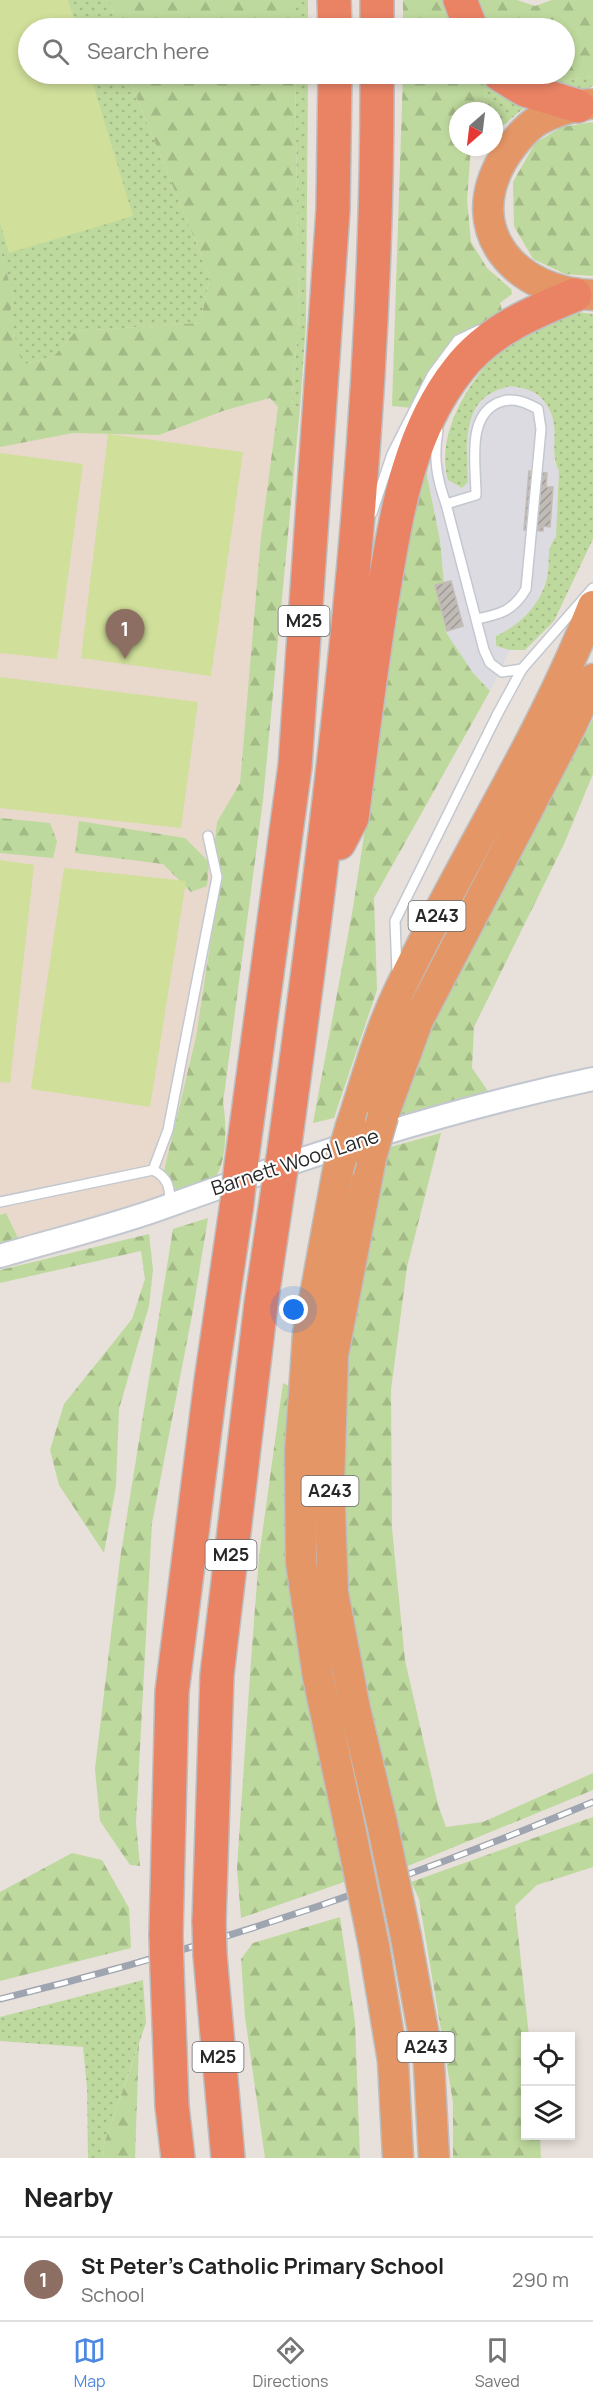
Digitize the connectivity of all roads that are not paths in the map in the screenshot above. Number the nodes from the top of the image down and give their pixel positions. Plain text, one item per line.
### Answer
1 (334, 0) edge
2 (377, 0) edge
3 (460, 0) edge
4 (335, 18) edge
5 (377, 18) edge
6 (467, 18) edge
7 (335, 84) edge
8 (377, 84) edge
9 (515, 84) edge
10 (589, 103) edge
11 (584, 295) edge
12 (494, 335) junction
13 (458, 369) junction
14 (446, 504) junction
15 (356, 557) junction
16 (593, 588) edge
17 (593, 606) edge
18 (477, 619) junction
19 (522, 669) junction
20 (593, 679) edge
21 (208, 836) dead end
22 (321, 880) junction
23 (398, 995) junction
24 (593, 1079) edge
25 (153, 1170) junction
26 (0, 1202) edge
27 (170, 1204) junction
28 (0, 1256) edge
29 (178, 2158) edge
30 (228, 2158) edge
31 (398, 2158) edge
32 (434, 2158) edge

1 - 4 highway
2 - 5 highway
3 - 6 highway
7 - 29 highway, M25, bridge
8 - 15 highway, M25
9 - 10 highway
10 - 11 highway
11 - 12 highway, M25
12 - 13 highway, M25
12 - 15 lane
13 - 14 lane
13 - 22 highway, M25
14 - 18 lane
14 - 18 lane
15 - 22 highway, M25
16 - 19 lane
17 - 23 highway, A243
18 - 19 lane
19 - 23 lane
20 - 32 highway, A243, bridge
21 - 25 lane
22 - 30 highway, M25, bridge
23 - 31 highway, A243, bridge
24 - 27 street, Barnett Wood Lane
25 - 26 lane
25 - 27 lane
27 - 28 street, Barnett Wood Lane

